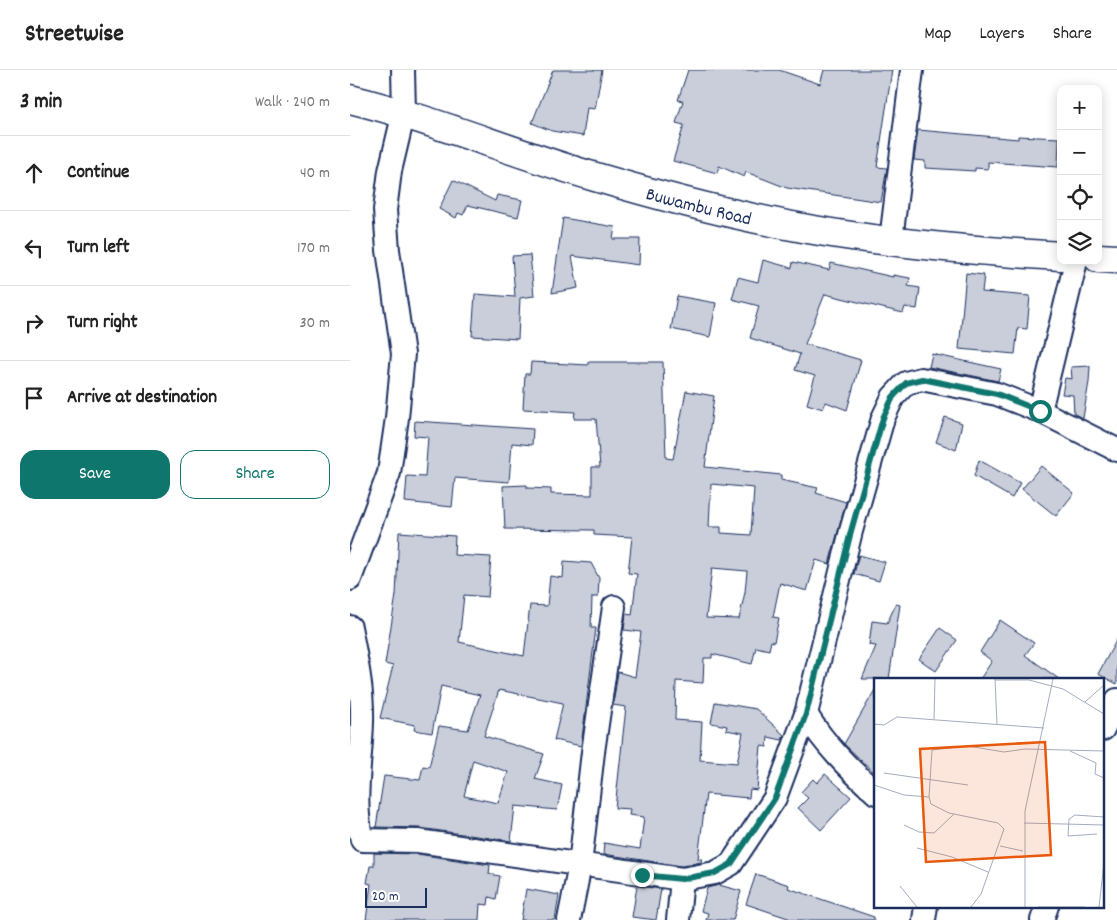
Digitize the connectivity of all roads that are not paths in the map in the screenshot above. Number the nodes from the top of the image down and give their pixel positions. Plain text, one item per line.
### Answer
1 (403, 70) edge
2 (912, 70) edge
3 (350, 98) edge
4 (404, 112) junction
5 (891, 240) junction
6 (1057, 256) edge
7 (1102, 258) edge
8 (1117, 259) edge
9 (1075, 265) edge
10 (1040, 411) junction
11 (1117, 450) edge
12 (350, 579) edge
13 (614, 607) dead end
14 (350, 627) edge
15 (1117, 700) edge
16 (806, 714) junction
17 (1104, 727) edge
18 (874, 791) edge
19 (580, 865) junction
20 (682, 879) junction
21 (1046, 908) edge
22 (569, 920) edge
23 (678, 920) edge
24 (1042, 920) edge

1 - 4 street
2 - 5 street
3 - 4 street, Buwambu Road
4 - 5 street, Buwambu Road
4 - 12 street
5 - 6 street, Buwambu Road
7 - 8 street
9 - 10 street
10 - 11 street
10 - 16 street
13 - 19 street
14 - 19 street
15 - 17 street
16 - 18 street
16 - 20 street
19 - 20 street
19 - 22 street
20 - 23 street
21 - 24 street

